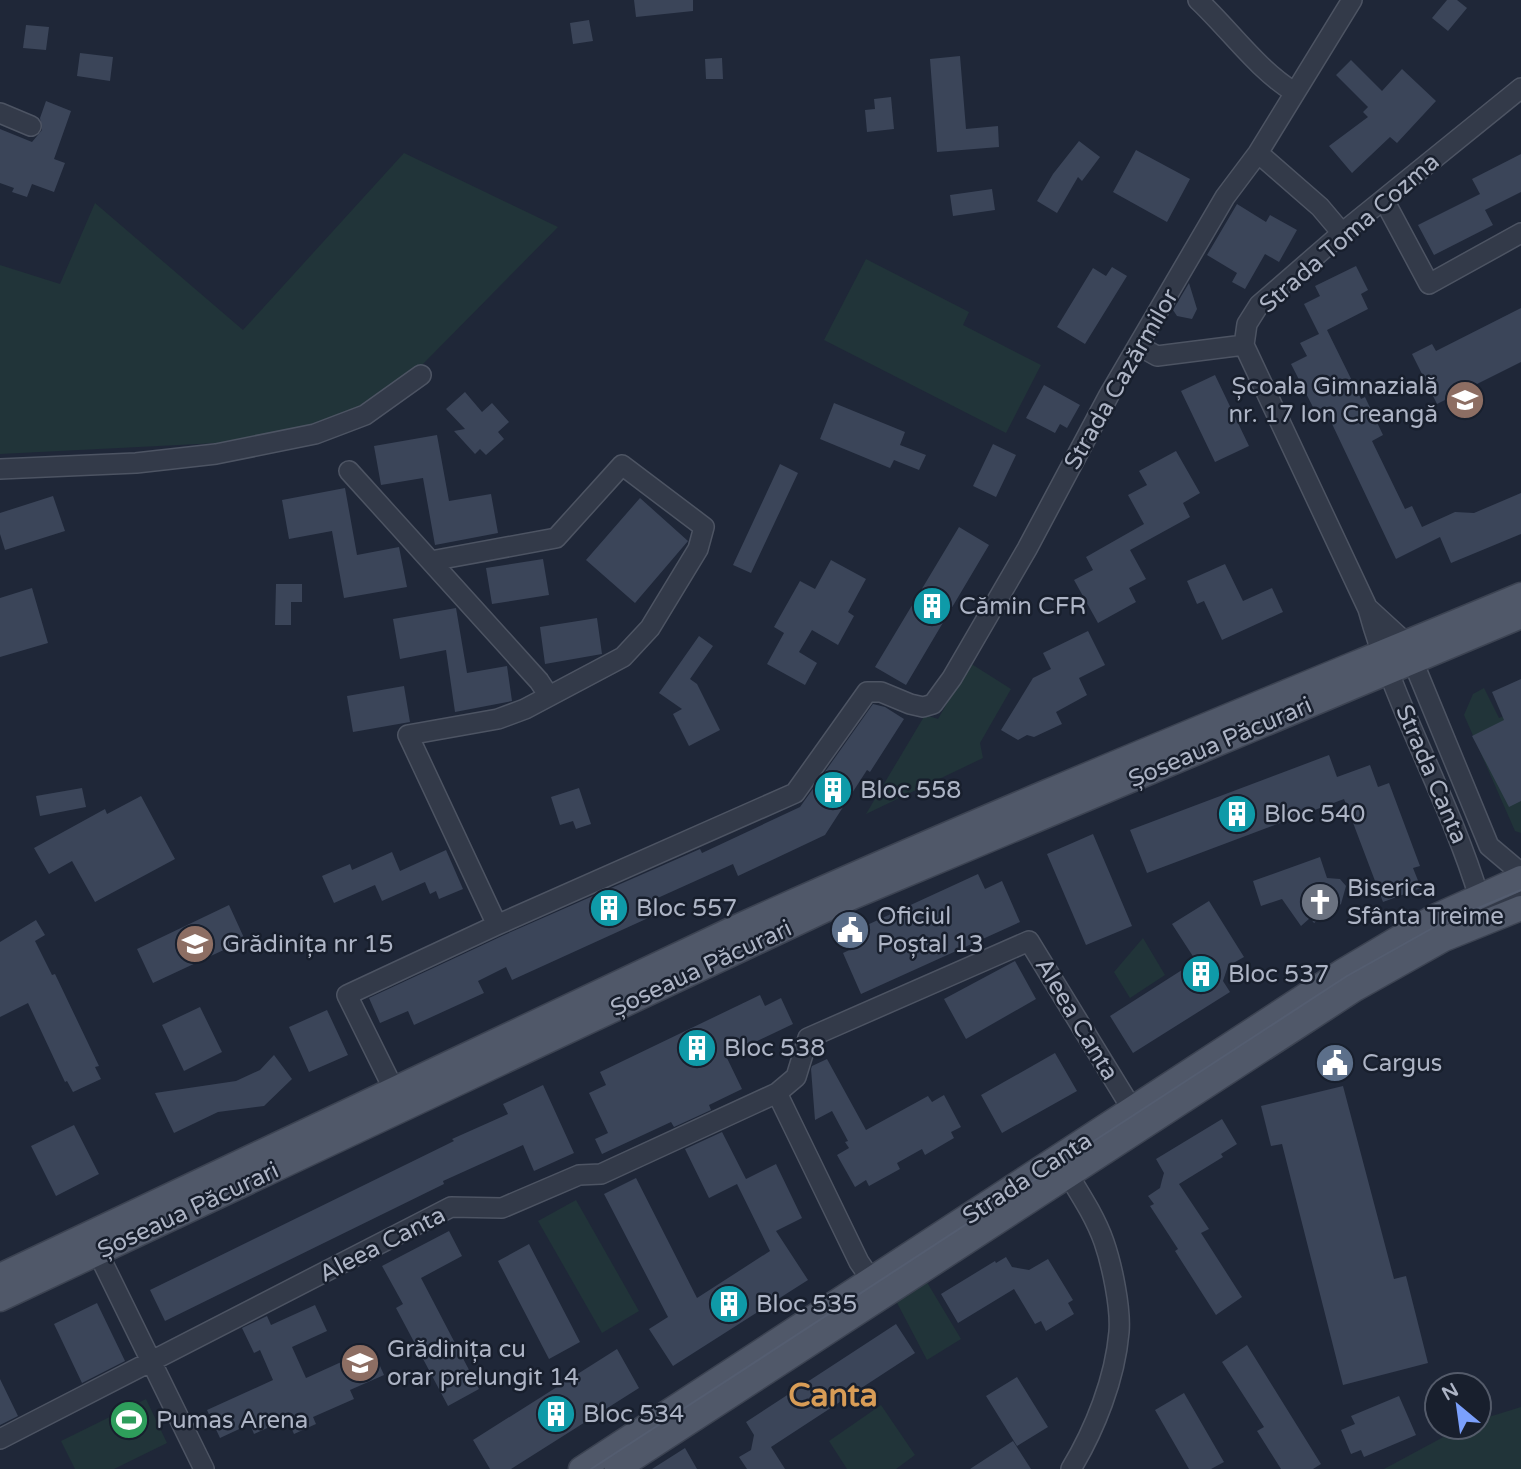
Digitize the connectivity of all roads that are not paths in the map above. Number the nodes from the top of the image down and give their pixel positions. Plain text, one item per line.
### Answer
1 (1198, 0) edge
2 (1352, 0) edge
3 (1521, 88) edge
4 (1294, 92) junction
5 (0, 113) edge
6 (31, 126) dead end
7 (1258, 153) junction
8 (1384, 200) junction
9 (1342, 233) junction
10 (1521, 233) edge
11 (1244, 345) junction
12 (1139, 346) junction
13 (421, 375) dead end
14 (0, 469) edge
15 (349, 471) dead end
16 (431, 561) junction
17 (1521, 595) edge
18 (1368, 609) junction
19 (1521, 616) edge
20 (1408, 651) junction
21 (1384, 661) junction
22 (549, 696) junction
23 (1521, 876) edge
24 (1479, 897) junction
25 (1518, 905) edge
26 (497, 925) junction
27 (777, 1093) junction
28 (398, 1099) junction
29 (1132, 1109) junction
30 (1069, 1176) junction
31 (98, 1252) junction
32 (0, 1276) edge
33 (877, 1288) junction
34 (0, 1299) edge
35 (151, 1363) junction
36 (0, 1439) edge
37 (204, 1469) edge
38 (581, 1469) edge
39 (617, 1469) edge
40 (1071, 1469) edge

1 - 4 street
2 - 4 street, Strada Cazărmilor
3 - 8 street, Strada Toma Cozma
4 - 7 street, Strada Cazărmilor
5 - 6 street
7 - 9 street
7 - 12 street, Strada Cazărmilor
8 - 9 street, Strada Toma Cozma
8 - 10 street
9 - 11 street, Strada Toma Cozma
11 - 12 street
11 - 18 street
12 - 26 street, Strada Cazărmilor
13 - 14 street
15 - 16 street
16 - 22 street
16 - 22 street
17 - 20 main road
18 - 20 street
18 - 21 street, Strada Canta
19 - 20 main road
20 - 21 main road, Șoseaua Păcurari
20 - 23 street, Strada Canta
21 - 24 street, Strada Canta
21 - 28 main road, Șoseaua Păcurari
22 - 26 street
23 - 24 main road
24 - 25 street, Strada Canta
24 - 29 main road, Strada Canta
25 - 30 main road, Strada Canta
26 - 28 street
27 - 29 street, Aleea Canta
27 - 33 street
27 - 35 street, Aleea Canta
28 - 31 main road, Șoseaua Păcurari
28 - 32 main road, Șoseaua Păcurari
29 - 33 main road, Strada Canta
30 - 33 main road, Strada Canta
30 - 40 street
31 - 34 main road, Șoseaua Păcurari
31 - 35 street
33 - 38 main road, Strada Canta
33 - 39 main road, Strada Canta
35 - 36 street, Aleea Canta
35 - 37 street

